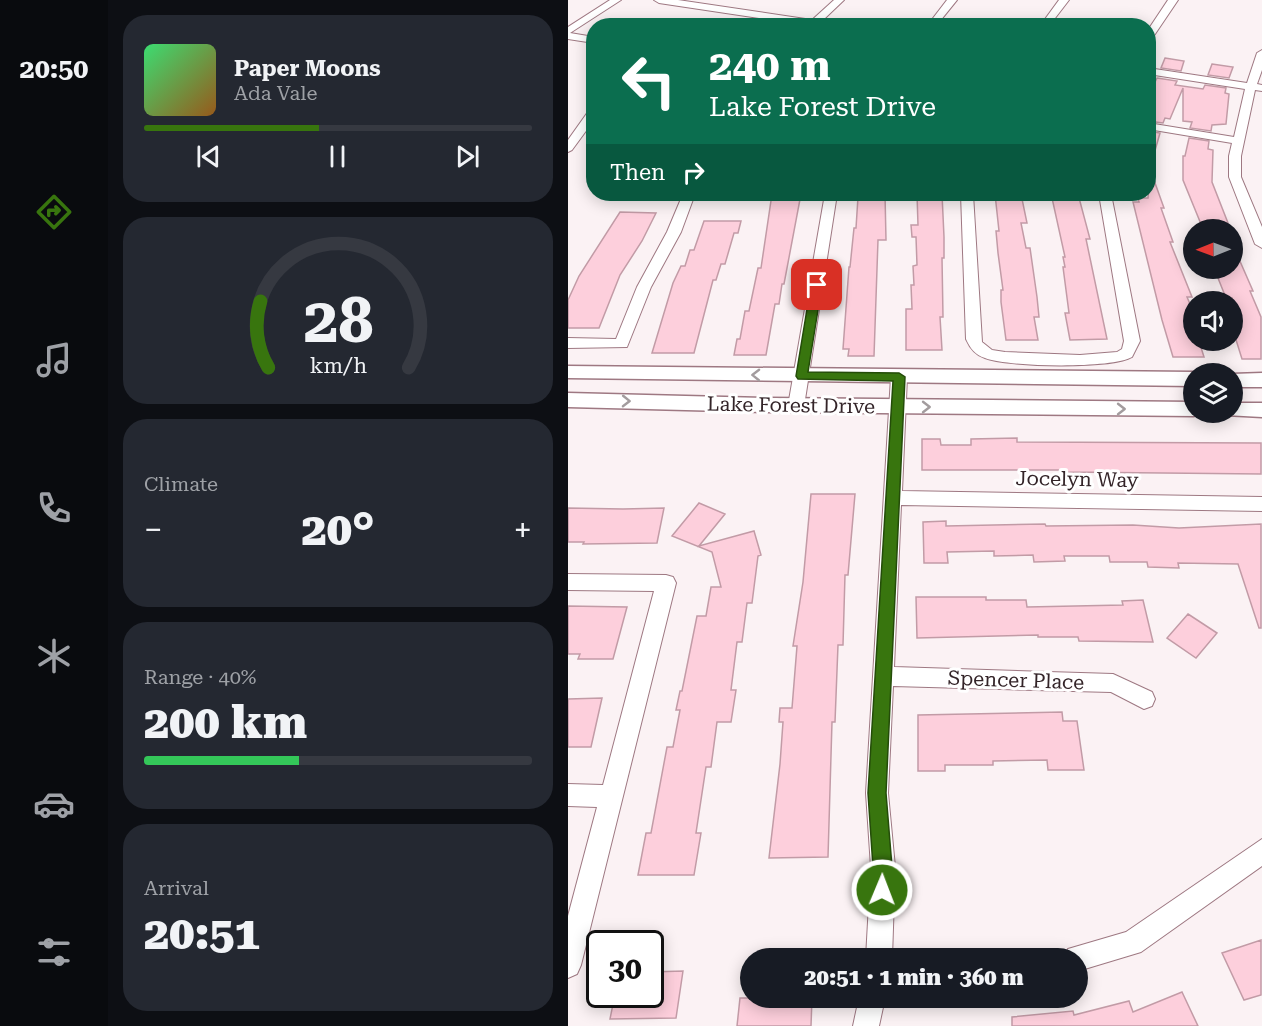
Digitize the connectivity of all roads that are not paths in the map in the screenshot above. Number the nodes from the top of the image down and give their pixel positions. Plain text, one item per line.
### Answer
1 (616, 0) edge
2 (658, 0) edge
3 (730, 0) edge
4 (839, 0) edge
5 (952, 0) edge
6 (1064, 0) edge
7 (1173, 0) edge
8 (719, 9) junction
9 (588, 18) edge
10 (785, 18) edge
11 (819, 18) edge
12 (937, 18) edge
13 (1050, 18) edge
14 (586, 19) edge
15 (1156, 26) edge
16 (568, 31) edge
17 (568, 36) edge
18 (586, 39) edge
19 (1261, 53) edge
20 (1156, 73) edge
21 (1256, 87) edge
22 (586, 122) edge
23 (1156, 127) edge
24 (1240, 141) junction
25 (568, 148) edge
26 (686, 201) edge
27 (830, 201) edge
28 (967, 201) edge
29 (1106, 201) edge
30 (1261, 244) edge
31 (568, 343) edge
32 (568, 372) edge
33 (802, 376) junction
34 (899, 377) junction
35 (1183, 379) edge
36 (1243, 380) edge
37 (1261, 380) edge
38 (568, 400) edge
39 (796, 406) junction
40 (897, 407) junction
41 (1183, 409) edge
42 (1243, 410) edge
43 (1261, 410) edge
44 (892, 498) junction
45 (1261, 504) edge
46 (568, 582) edge
47 (883, 676) junction
48 (1144, 699) dead end
49 (568, 795) edge
50 (612, 796) junction
51 (1261, 851) edge
52 (879, 948) edge
53 (1088, 955) edge
54 (568, 965) edge
55 (870, 1008) edge
56 (866, 1026) edge

1 - 9 street
2 - 8 street
3 - 8 street
4 - 11 street
5 - 12 street
6 - 13 street
7 - 15 street
8 - 10 street
14 - 16 street
17 - 18 street
19 - 21 street
20 - 21 street
21 - 24 street
22 - 25 street
23 - 24 street
24 - 30 street
26 - 31 street
27 - 33 street
28 - 29 street
33 -> 32 main road, Lake Forest Drive
33 - 34 main road, Lake Forest Drive
33 - 39 street
34 - 35 main road, Lake Forest Drive
34 - 40 street
36 - 37 main road
38 -> 39 main road, Lake Forest Drive
39 - 40 main road, Lake Forest Drive
40 -> 41 main road, Lake Forest Drive
40 - 44 street
42 - 43 main road
44 - 45 street, Jocelyn Way
44 - 47 street
46 - 50 street
47 - 48 street, Spencer Place
47 - 52 street
49 - 50 street
50 - 54 street
51 - 53 street
55 - 56 street

